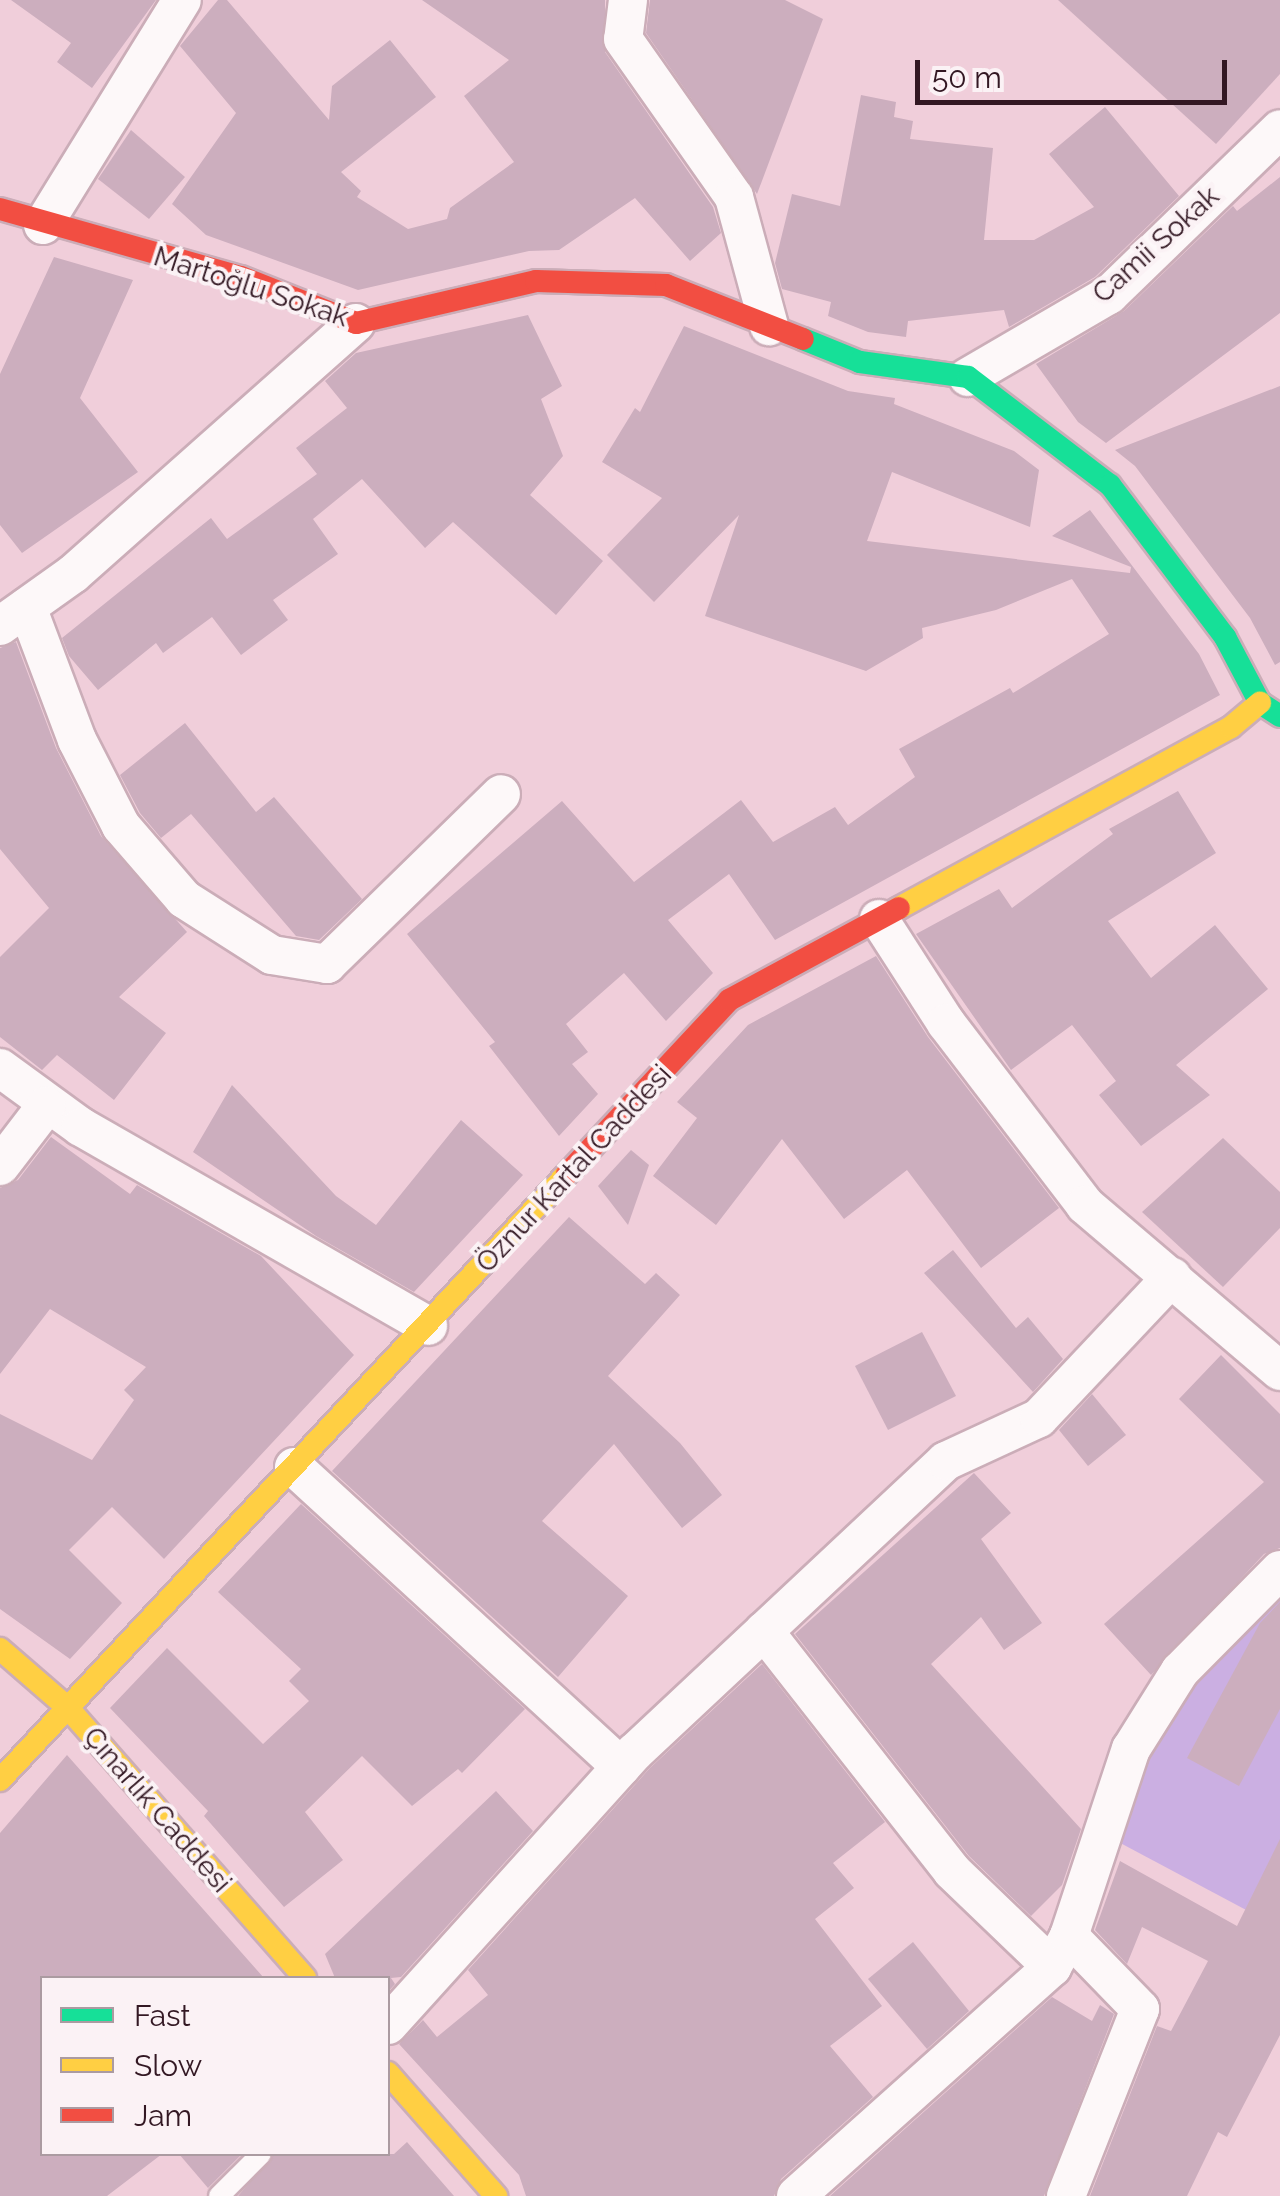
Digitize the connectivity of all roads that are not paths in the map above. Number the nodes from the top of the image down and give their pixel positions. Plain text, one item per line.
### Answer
1 (182, 0) edge
2 (628, 0) edge
3 (1280, 128) edge
4 (0, 209) edge
5 (43, 225) junction
6 (356, 323) junction
7 (769, 326) junction
8 (968, 377) junction
9 (14, 617) edge
10 (1273, 702) edge
11 (501, 794) dead end
12 (879, 919) junction
13 (0, 1068) edge
14 (46, 1106) junction
15 (0, 1166) edge
16 (1172, 1278) junction
17 (428, 1326) junction
18 (1280, 1372) edge
19 (294, 1468) junction
20 (1280, 1570) edge
21 (764, 1632) junction
22 (0, 1649) edge
23 (68, 1708) junction
24 (622, 1767) junction
25 (0, 1780) edge
26 (1061, 1951) junction
27 (303, 1976) edge
28 (390, 2022) edge
29 (390, 2074) edge
30 (259, 2156) edge
31 (219, 2196) edge
32 (496, 2196) edge
33 (796, 2196) edge
34 (1066, 2196) edge

1 - 5 street
2 - 7 street
3 - 8 street, Camii Sokak
4 - 5 street, Martoğlu Sokak
5 - 6 street, Martoğlu Sokak
6 - 7 street, Martoğlu Sokak
6 - 9 street
7 - 8 street, Martoğlu Sokak
8 - 10 street
9 - 11 street
10 - 12 street, Öznur Kartal Caddesi
12 - 16 street
12 - 17 street, Öznur Kartal Caddesi
13 - 14 street
14 - 15 street
14 - 17 street
16 - 18 street
16 - 21 street
17 - 19 street, Öznur Kartal Caddesi
19 - 23 street, Öznur Kartal Caddesi
19 - 24 street
20 - 26 street
21 - 24 street
21 - 26 street
22 - 23 street, Çınarlık Caddesi
23 - 25 street, Öznur Kartal Caddesi
23 - 27 street, Çınarlık Caddesi
24 - 28 street
26 - 33 street
26 - 34 street
29 - 32 street
30 - 31 lane

